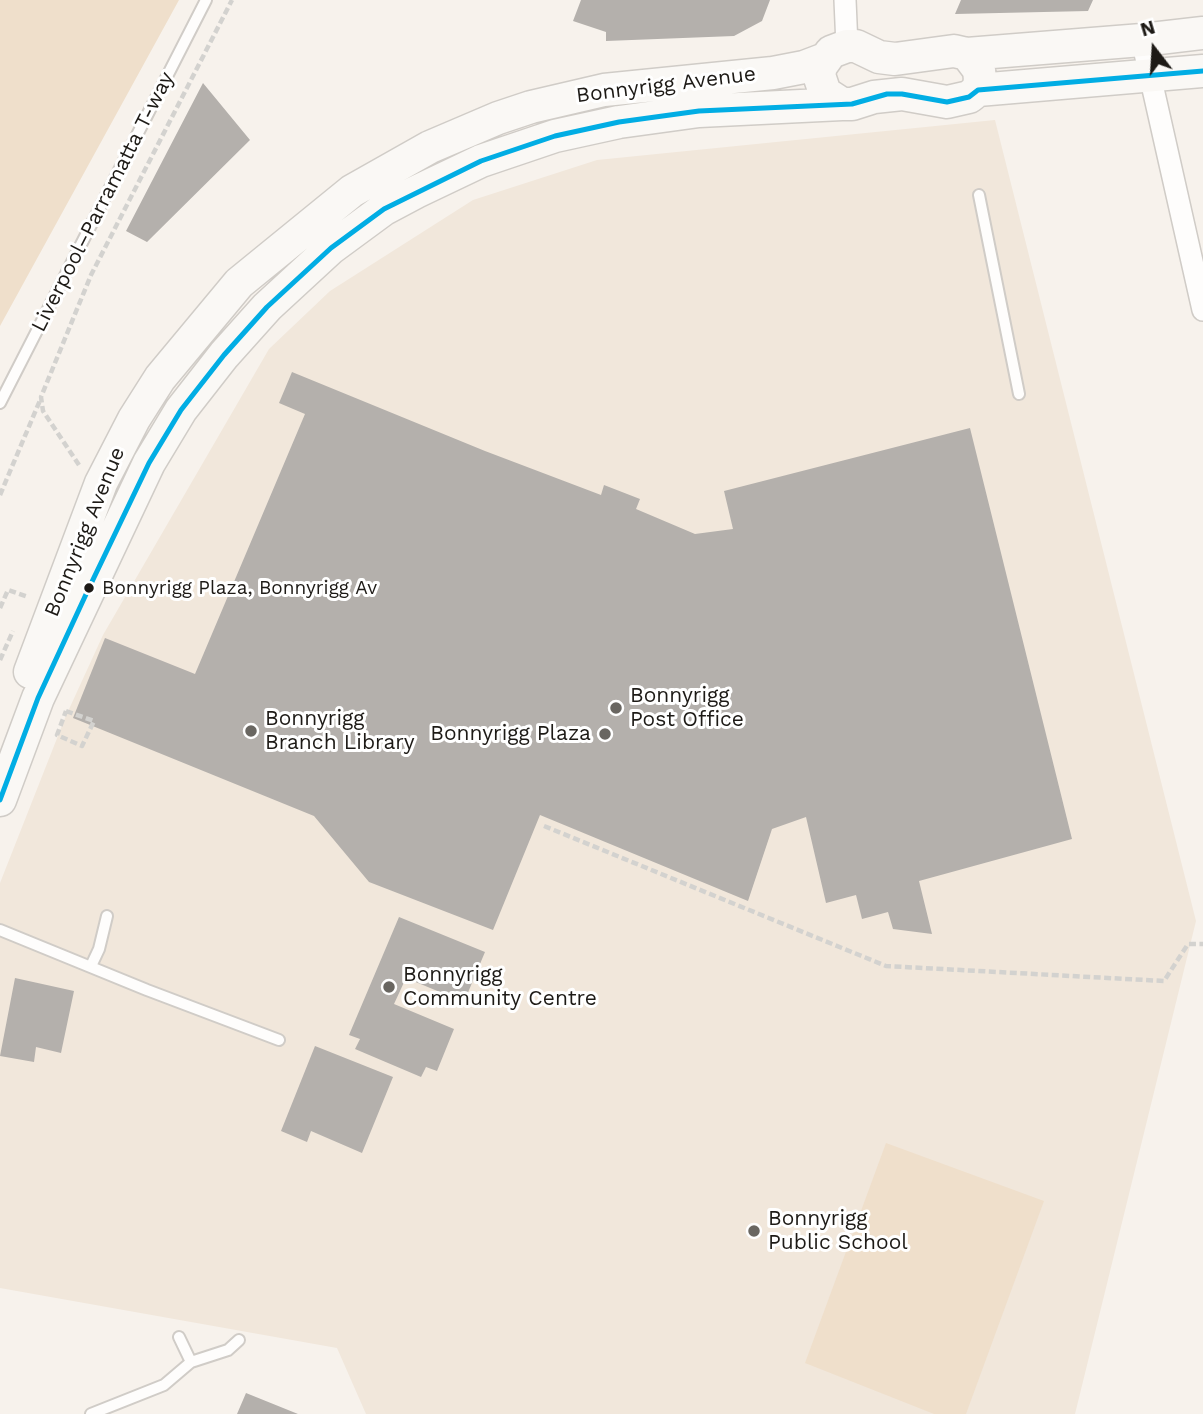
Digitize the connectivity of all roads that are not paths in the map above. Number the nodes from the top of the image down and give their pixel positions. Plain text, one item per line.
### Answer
1 (206, 0) edge
2 (845, 0) edge
3 (1203, 33) edge
4 (1142, 40) junction
5 (836, 52) junction
6 (967, 54) junction
7 (1203, 71) edge
8 (1149, 76) junction
9 (978, 90) junction
10 (842, 104) junction
11 (979, 195) dead end
12 (1203, 310) edge
13 (1018, 394) dead end
14 (0, 403) edge
15 (0, 741) edge
16 (0, 800) edge
17 (107, 916) dead end
18 (0, 930) edge
19 (91, 966) junction
20 (279, 1040) dead end
21 (179, 1336) dead end
22 (239, 1340) dead end
23 (191, 1362) junction
24 (91, 1414) edge

1 - 14 lane, Liverpool–Parramatta T-way
2 - 5 street
3 - 4 street
4 - 6 street
4 - 8 street
5 - 6 street
5 - 10 street
5 - 15 street, Bonnyrigg Avenue
6 - 9 street
7 - 8 street
8 - 9 street
8 - 12 street
9 - 10 street, Bonnyrigg Avenue
10 - 16 street, Bonnyrigg Avenue
11 - 13 lane
17 - 19 lane
18 - 19 lane
19 - 20 lane
21 - 23 lane
22 - 23 lane
23 - 24 lane

